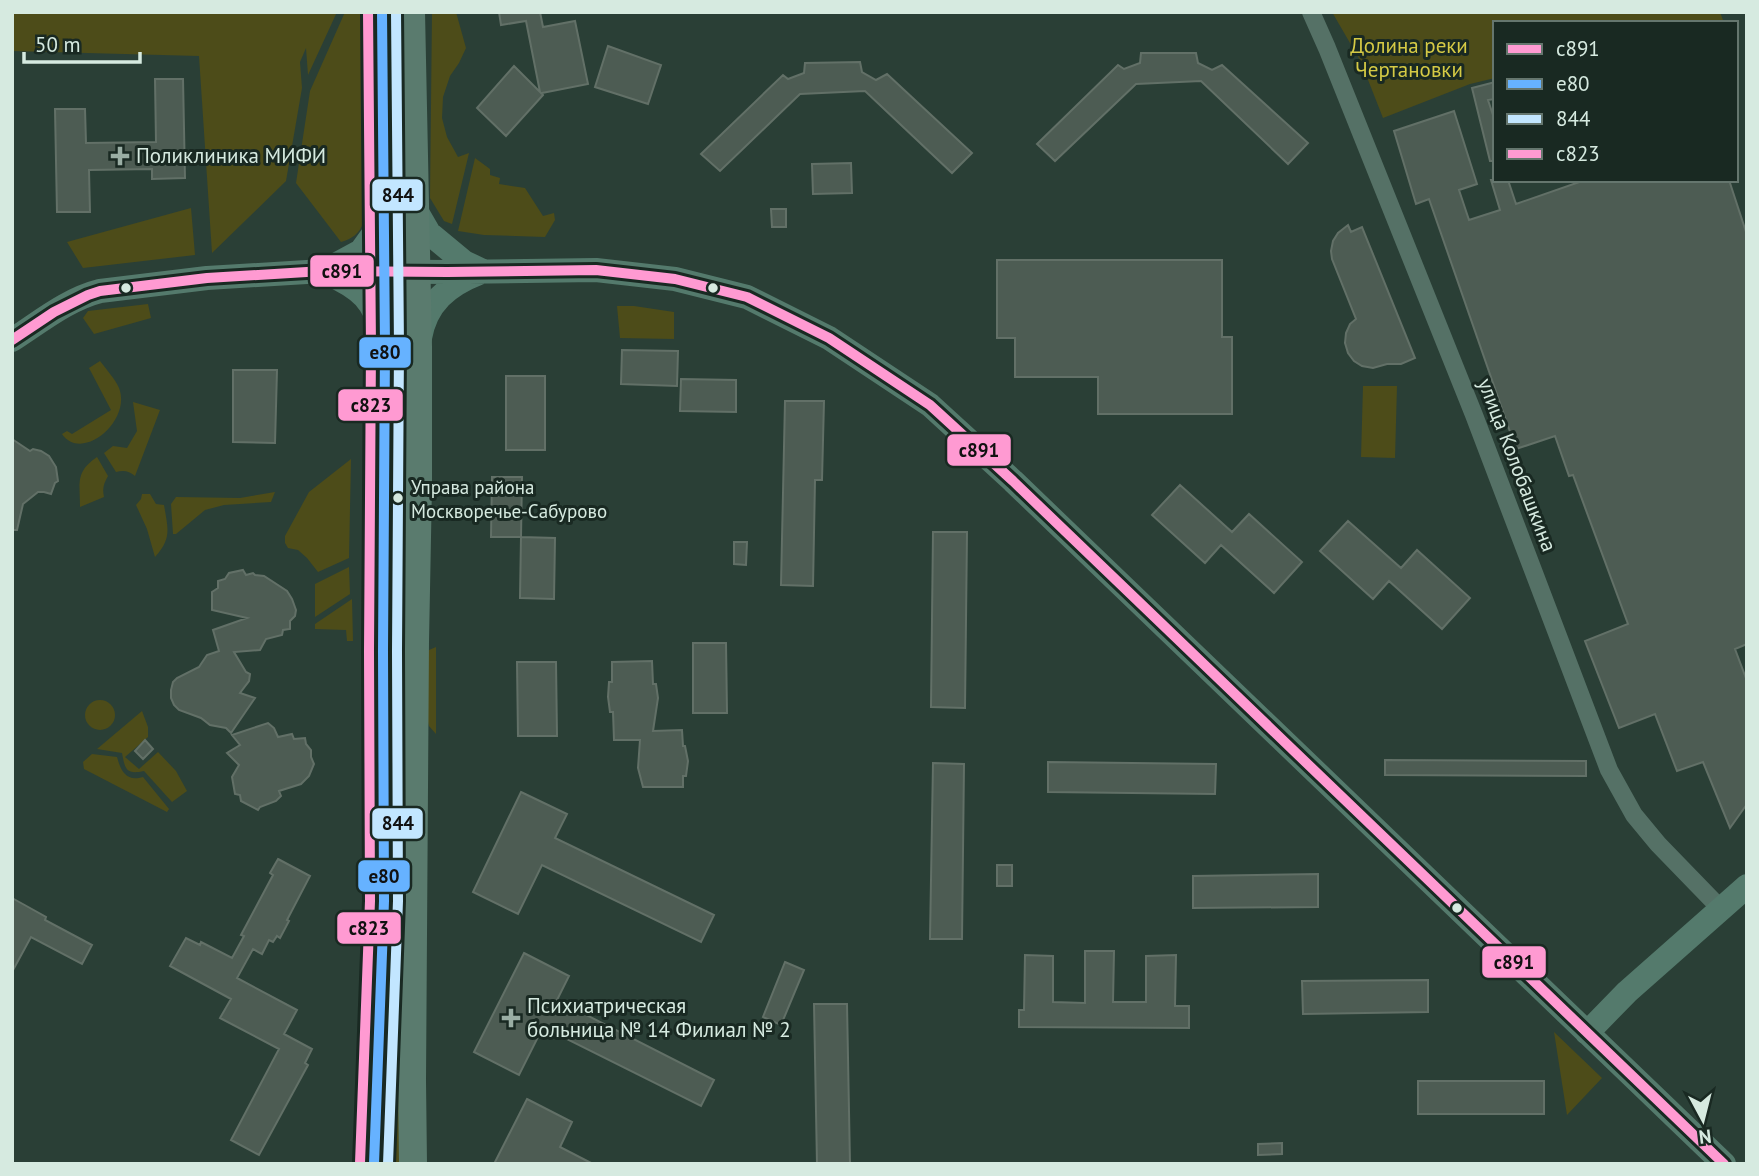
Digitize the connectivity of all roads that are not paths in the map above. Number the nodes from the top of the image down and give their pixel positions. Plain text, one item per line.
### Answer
1 (382, 12) edge
2 (411, 12) edge
3 (1311, 12) edge
4 (383, 207) junction
5 (414, 207) junction
6 (323, 271) junction
7 (483, 271) junction
8 (384, 272) junction
9 (416, 272) junction
10 (12, 340) edge
11 (385, 347) junction
12 (418, 347) junction
13 (1747, 886) edge
14 (1721, 909) junction
15 (1587, 1033) junction
16 (374, 1164) edge
17 (413, 1164) edge
18 (1724, 1164) edge

1 - 4 main road
2 - 5 main road
3 - 14 street, улица Колобашкина
4 - 6 main road
4 - 8 main road
5 - 7 main road
5 - 9 main road
6 - 8 main road
6 - 10 main road
6 - 11 main road
7 - 9 main road
7 - 12 main road
7 - 15 main road
8 - 9 main road
8 - 11 main road
9 - 12 main road
11 - 16 main road
12 - 17 main road
13 - 14 main road
14 - 15 main road
15 - 18 main road

